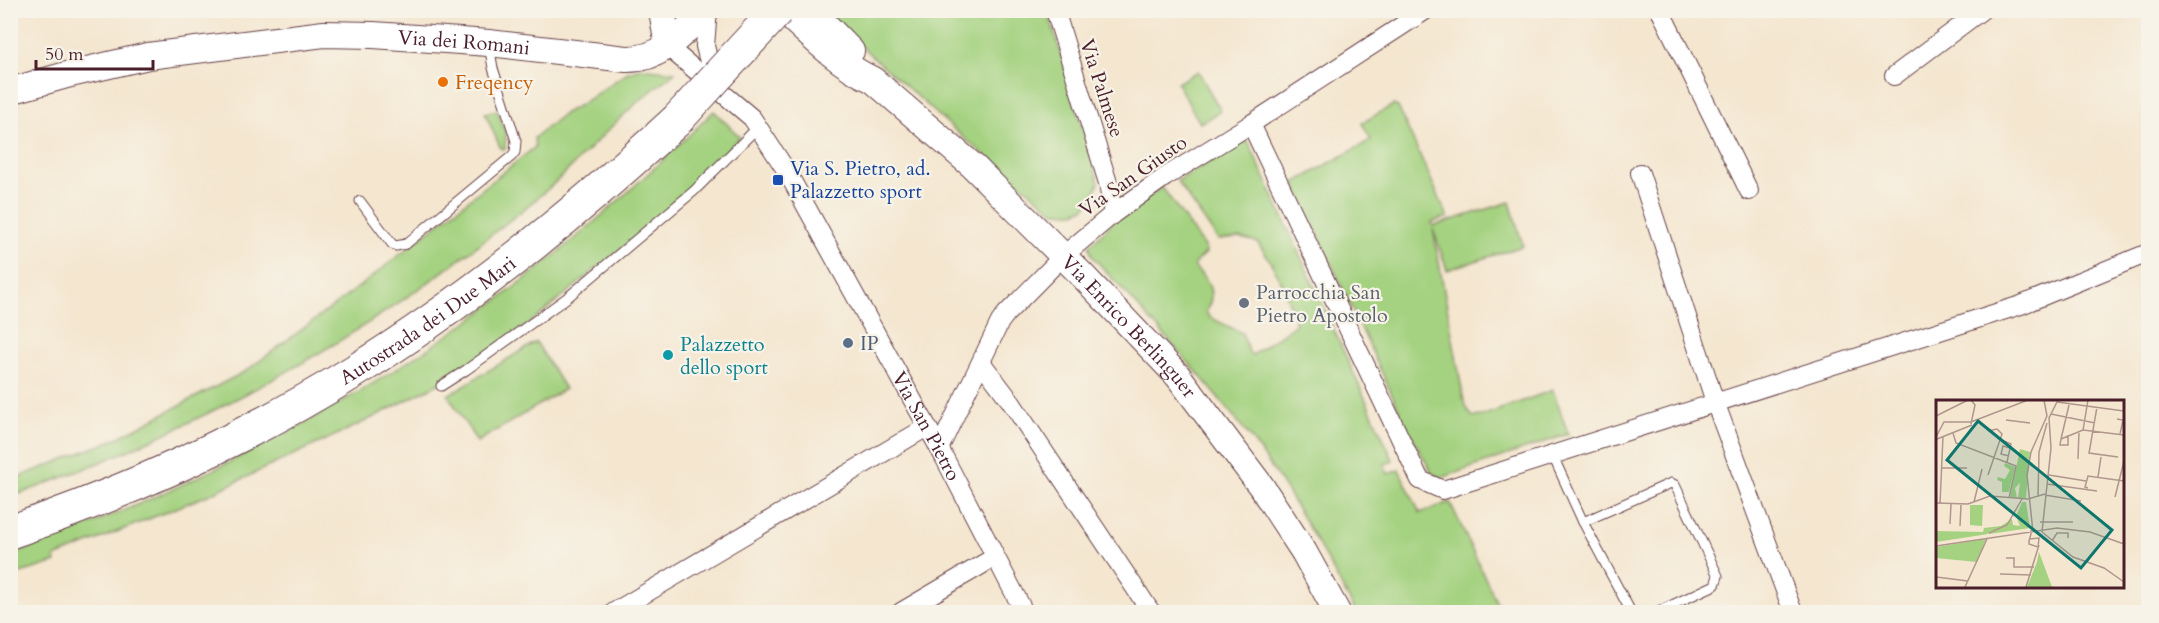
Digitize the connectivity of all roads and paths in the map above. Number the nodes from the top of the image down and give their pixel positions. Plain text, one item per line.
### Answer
1 (662, 10) edge
2 (707, 10) edge
3 (749, 10) edge
4 (778, 10) edge
5 (783, 10) edge
6 (811, 10) edge
7 (1054, 10) edge
8 (1426, 10) edge
9 (1660, 10) edge
10 (1982, 10) edge
11 (489, 43) junction
12 (668, 47) junction
13 (1894, 76) dead end
14 (873, 80) junction
15 (10, 91) edge
16 (755, 123) junction
17 (1251, 124) junction
18 (1640, 173) dead end
19 (1749, 191) dead end
20 (360, 201) dead end
21 (1113, 214) junction
22 (2148, 253) edge
23 (1063, 256) junction
24 (981, 362) junction
25 (441, 386) dead end
26 (1715, 402) junction
27 (927, 427) junction
28 (939, 449) junction
29 (1552, 454) junction
30 (10, 510) edge
31 (1583, 522) junction
32 (10, 532) edge
33 (995, 557) junction
34 (614, 612) edge
35 (901, 612) edge
36 (1024, 612) edge
37 (1151, 612) edge
38 (1337, 612) edge
39 (1630, 612) edge
40 (1657, 612) edge
41 (1793, 612) edge

1 - 12 main road
2 - 12 main road
2 - 16 street
3 - 30 highway, Autostrada dei Due Mari
4 - 32 highway, Autostrada dei Due Mari, bridge
5 - 14 main road, Via Enrico Berlinguer
6 - 14 main road, Via Enrico Berlinguer
7 - 21 street, Via Palmese
8 - 17 street, Via San Giusto
9 - 19 street
10 - 13 street
11 - 12 main road, Via dei Romani
11 - 15 main road, Via dei Romani
11 - 20 lane
12 - 16 street, Via San Pietro
14 - 23 main road, Via Enrico Berlinguer
16 - 25 lane
16 - 27 street, Via San Pietro
17 - 21 street, Via San Giusto
17 - 29 street
18 - 26 street
21 - 23 street, Via San Giusto
22 - 26 street
23 - 24 street, Via San Giusto
23 - 38 main road, Via Enrico Berlinguer
24 - 28 street, Via San Giusto
24 - 37 street
26 - 29 street
26 - 41 street
27 - 28 street, Via San Pietro
27 - 34 street
28 - 33 street, Via San Pietro
29 - 31 lane
31 - 39 lane
31 - 40 lane
33 - 35 street
33 - 36 street, Via San Pietro

